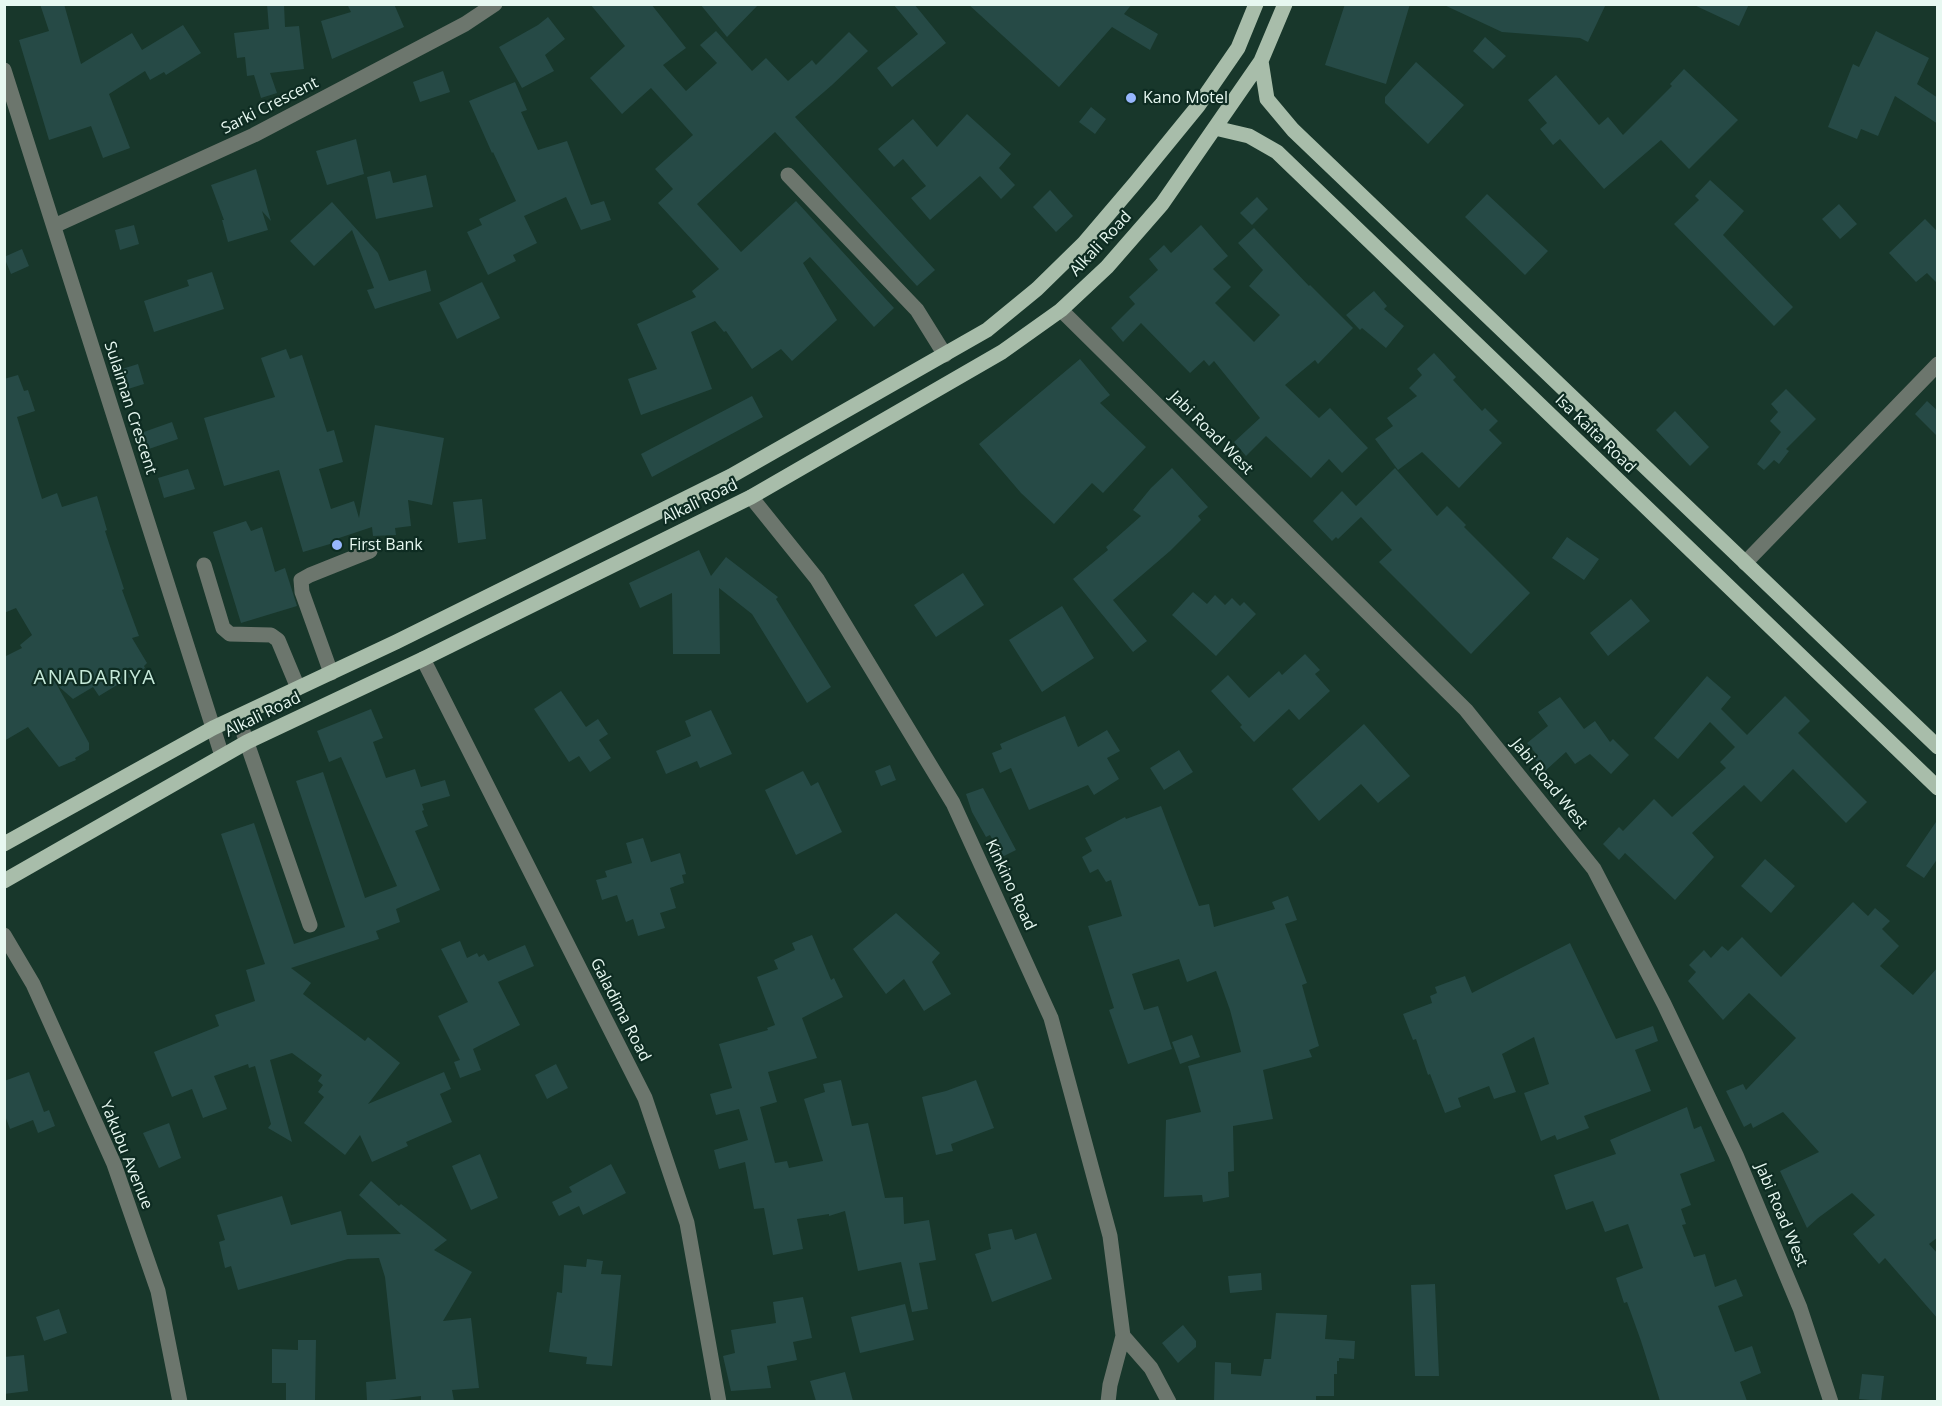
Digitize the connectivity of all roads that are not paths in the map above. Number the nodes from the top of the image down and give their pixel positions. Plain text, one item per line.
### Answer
1 (495, 4) edge
2 (1256, 4) edge
3 (1285, 4) edge
4 (1261, 61) junction
5 (4, 70) edge
6 (1215, 128) junction
7 (788, 175) dead end
8 (54, 226) junction
9 (1061, 310) junction
10 (945, 354) junction
11 (1938, 364) edge
12 (1552, 379) junction
13 (1534, 400) junction
14 (751, 497) junction
15 (370, 551) dead end
16 (1745, 562) junction
17 (204, 565) dead end
18 (423, 659) junction
19 (331, 673) junction
20 (298, 688) junction
21 (238, 717) junction
22 (213, 728) junction
23 (247, 742) junction
24 (1938, 747) edge
25 (222, 756) junction
26 (1938, 788) edge
27 (4, 844) edge
28 (4, 881) edge
29 (310, 925) dead end
30 (4, 935) edge
31 (1124, 1336) junction
32 (180, 1401) edge
33 (719, 1401) edge
34 (1108, 1401) edge
35 (1169, 1401) edge
36 (1831, 1401) edge

1 - 8 street, Sarki Crescent
2 - 10 main road, Alkali Road
3 - 4 main road, Alkali Road
4 - 6 main road, Alkali Road
4 - 12 main road, Isa Kaita Road
5 - 8 street, Sulaiman Crescent
6 - 9 main road, Alkali Road
6 - 13 main road, Isa Kaita Road
7 - 10 street
8 - 22 street, Sulaiman Crescent
9 - 14 main road, Alkali Road
9 - 36 street, Jabi Road West
10 - 19 main road, Alkali Road
11 - 16 street
12 - 13 main road
12 - 16 main road, Isa Kaita Road
13 - 26 main road, Isa Kaita Road
14 - 18 main road, Alkali Road
14 - 31 street, Kinkino Road
15 - 19 street
16 - 24 main road, Isa Kaita Road
17 - 20 street
18 - 23 main road, Alkali Road
18 - 33 street, Galadima Road
19 - 20 main road, Alkali Road
20 - 21 main road, Alkali Road
21 - 22 main road, Alkali Road
21 - 23 street
22 - 25 street, Sulaiman Crescent
22 - 27 main road, Alkali Road
23 - 25 main road, Alkali Road
23 - 29 street
25 - 28 main road, Alkali Road
30 - 32 street, Yakubu Avenue
31 - 34 street, Kinkino Road
31 - 35 street

